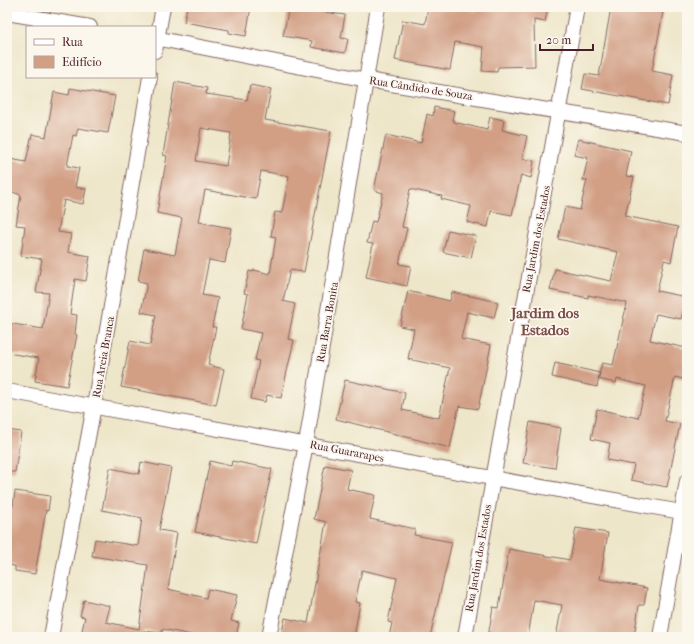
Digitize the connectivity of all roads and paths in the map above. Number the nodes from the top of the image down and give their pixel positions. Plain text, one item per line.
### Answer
1 (163, 7) edge
2 (378, 7) edge
3 (577, 7) edge
4 (7, 13) edge
5 (84, 26) edge
6 (156, 42) edge
7 (150, 78) edge
8 (367, 80) junction
9 (560, 111) junction
10 (687, 133) edge
11 (7, 391) edge
12 (94, 406) junction
13 (306, 444) junction
14 (492, 479) junction
15 (687, 481) edge
16 (684, 512) edge
17 (51, 637) edge
18 (269, 637) edge
19 (465, 637) edge
20 (660, 637) edge

1 - 6 street
2 - 8 street, Rua Barra Bonita
3 - 9 street, Rua Jardim dos Estados
4 - 5 street
6 - 8 street, Rua Cândido de Souza
7 - 12 street, Rua Areia Branca
8 - 9 street, Rua Cândido de Souza
8 - 13 street, Rua Barra Bonita
9 - 10 street, Rua Cândido de Souza
9 - 14 street, Rua Jardim dos Estados
11 - 12 street, Rua Guararapes
12 - 13 street, Rua Guararapes
12 - 17 street, Rua Areia Branca
13 - 14 street, Rua Guararapes
13 - 18 street, Rua Barra Bonita
14 - 16 street, Rua Guararapes
14 - 19 street, Rua Jardim dos Estados
15 - 16 street
16 - 20 street

